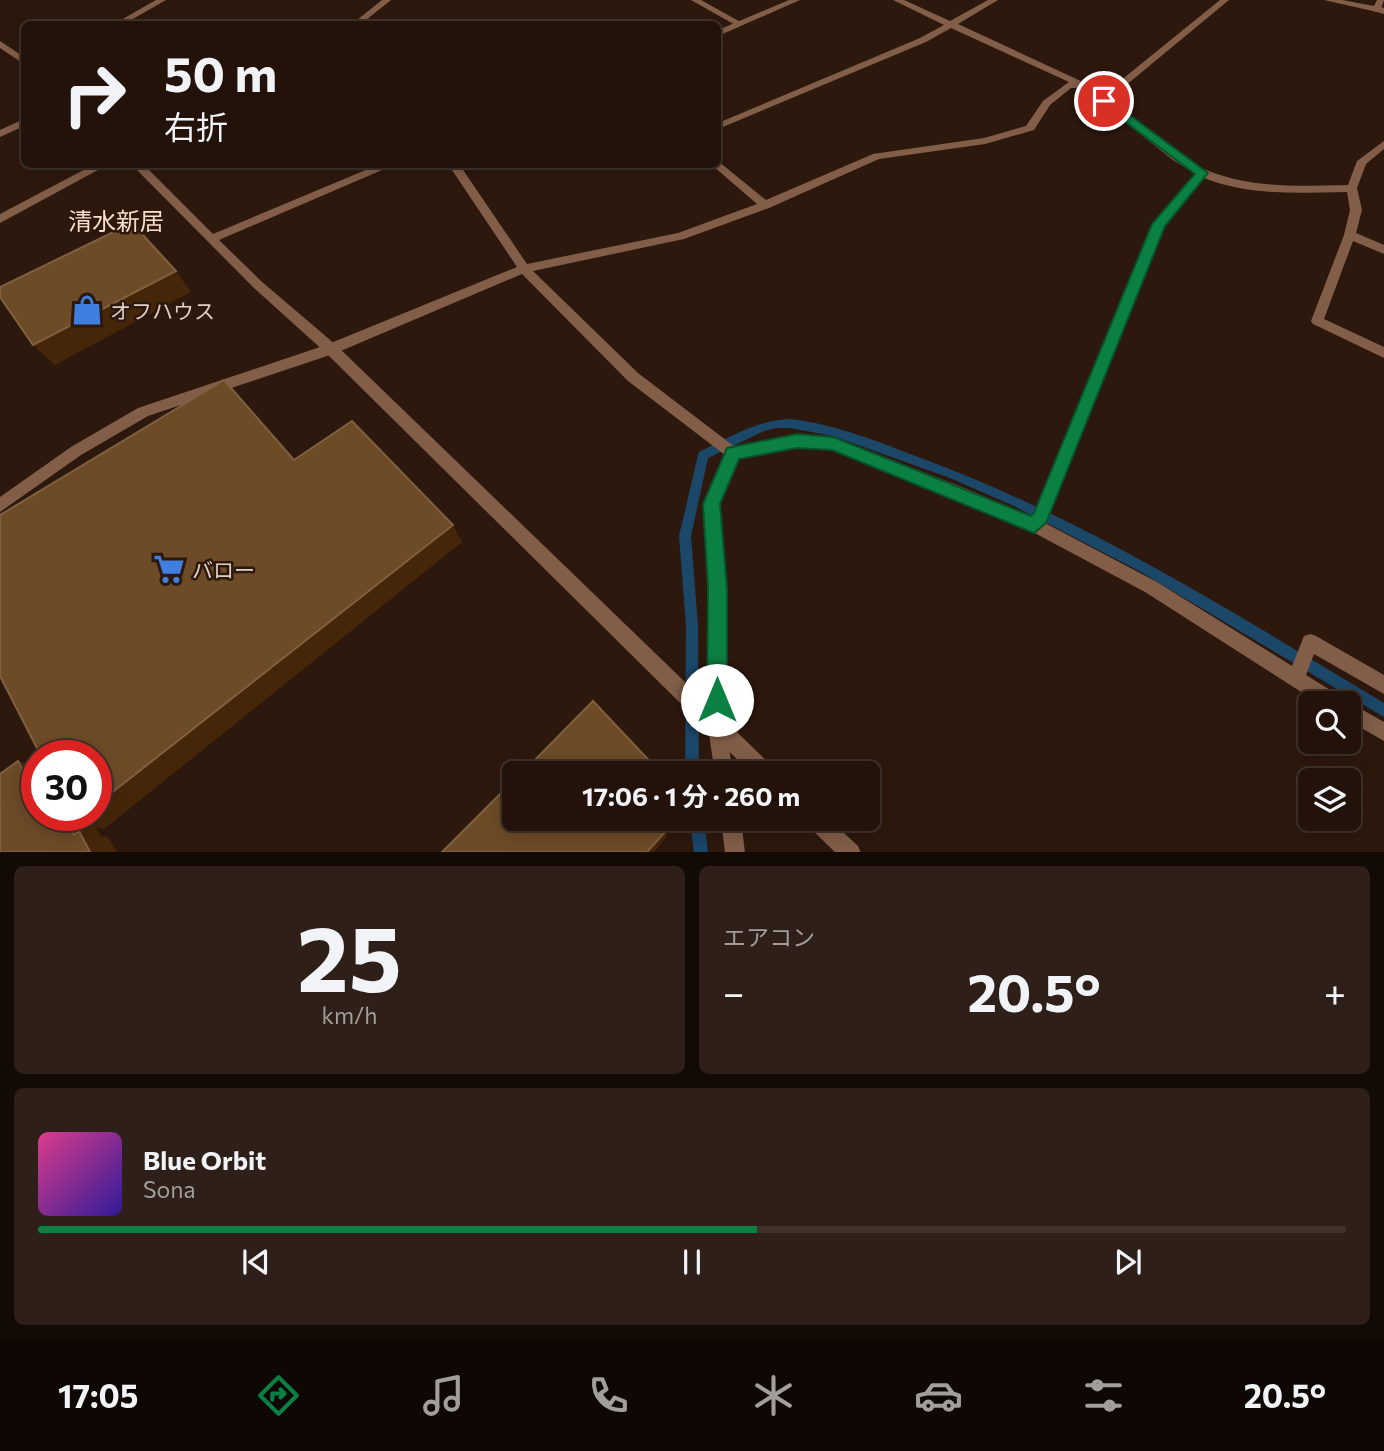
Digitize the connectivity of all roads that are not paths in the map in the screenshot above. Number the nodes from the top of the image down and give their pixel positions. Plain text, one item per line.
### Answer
1 (162, 0) edge
2 (387, 0) edge
3 (695, 0) edge
4 (796, 0) edge
5 (897, 0) edge
6 (994, 0) edge
7 (1225, 0) edge
8 (1328, 0) edge
9 (1381, 7) edge
10 (124, 21) edge
11 (360, 21) edge
12 (740, 24) junction
13 (950, 26) junction
14 (721, 32) edge
15 (0, 44) edge
16 (21, 59) edge
17 (1082, 85) junction
18 (21, 124) edge
19 (721, 125) edge
20 (0, 134) edge
21 (1384, 144) edge
22 (721, 167) edge
23 (96, 168) edge
24 (140, 168) edge
25 (381, 168) edge
26 (456, 168) edge
27 (1202, 173) junction
28 (1352, 188) junction
29 (765, 205) junction
30 (0, 219) edge
31 (1350, 235) junction
32 (213, 238) junction
33 (1384, 250) edge
34 (524, 269) junction
35 (331, 349) junction
36 (1384, 353) edge
37 (733, 453) junction
38 (0, 505) edge
39 (1037, 521) junction
40 (1297, 677) junction
41 (1384, 685) edge
42 (1318, 691) edge
43 (1361, 718) edge
44 (716, 726) junction
45 (1384, 732) edge
46 (722, 761) edge
47 (752, 761) edge
48 (732, 831) edge
49 (828, 831) edge
50 (736, 852) edge
51 (851, 852) edge

1 - 10 street
2 - 11 street
3 - 12 street
4 - 12 street
5 - 13 street
6 - 13 street
7 - 17 street
8 - 9 street
12 - 14 street
13 - 17 street
13 - 19 street
15 - 16 street
17 - 27 street
17 - 29 street
18 - 20 street
21 - 28 street
22 - 29 street
23 - 30 street
24 - 32 street
25 - 32 street
26 - 34 street
27 - 28 street
27 - 39 street
28 - 31 street
29 - 34 street
31 - 33 street
31 - 36 street
32 - 35 street
34 - 35 street
34 - 37 street
35 - 38 street
35 - 44 street
37 - 39 street
37 - 44 street
39 - 40 street
40 - 41 street
40 - 42 street
43 - 45 street
44 - 46 street
44 - 47 street
48 - 50 street
49 - 51 street

